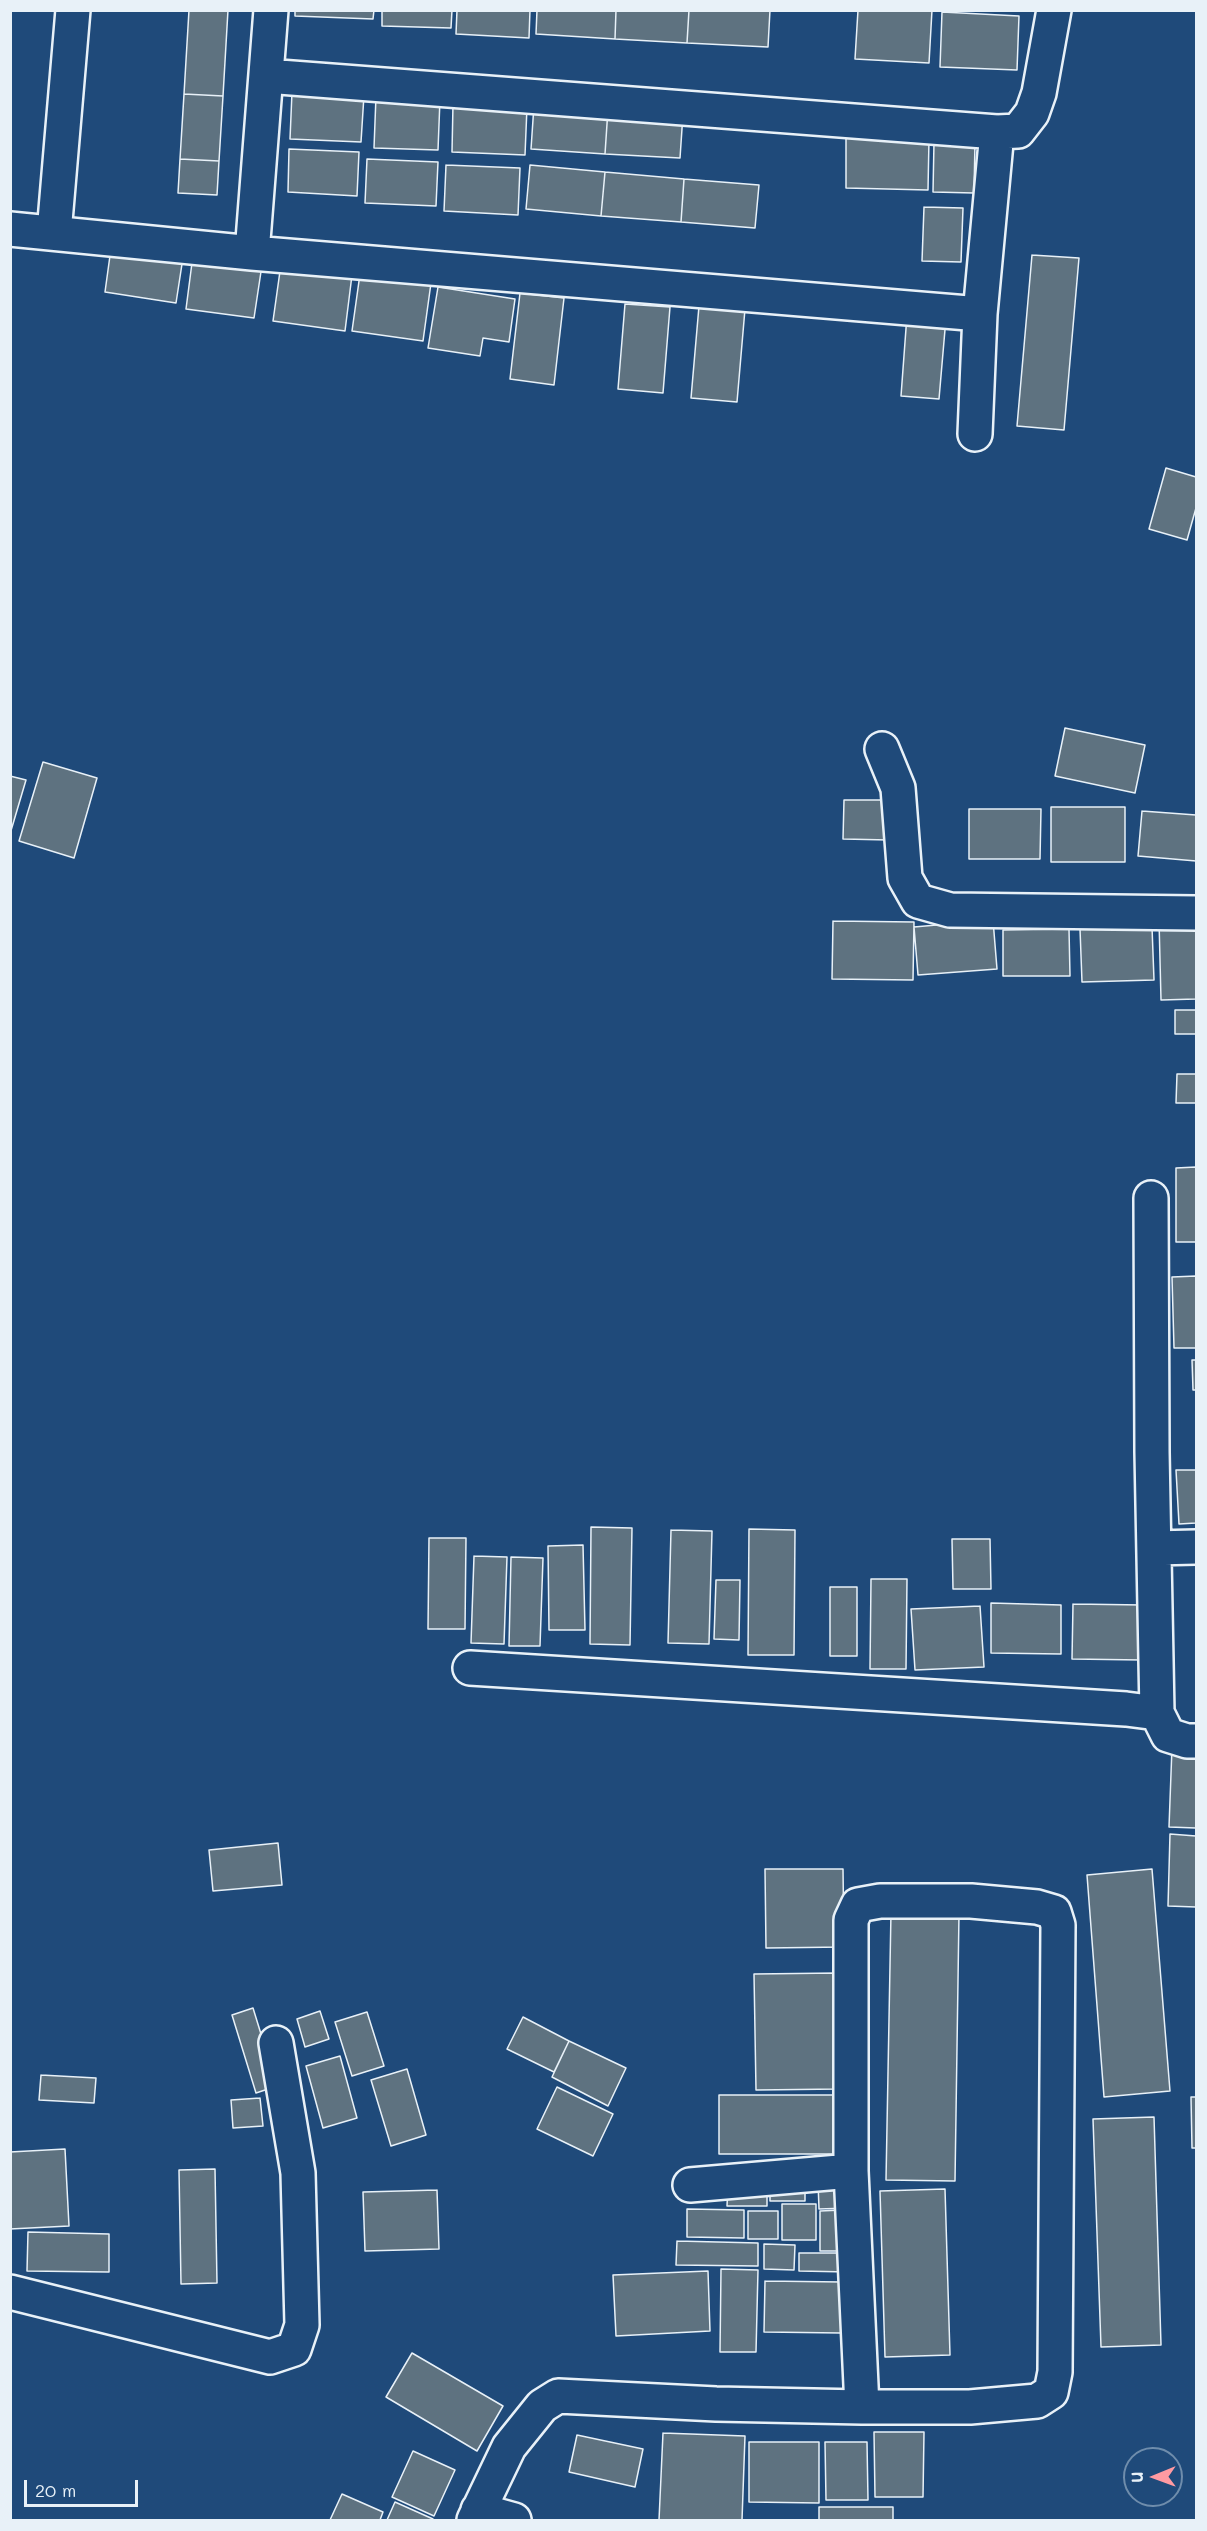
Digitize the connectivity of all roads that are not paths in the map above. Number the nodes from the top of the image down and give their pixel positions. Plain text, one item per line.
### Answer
1 (73, 10) edge
2 (271, 10) edge
3 (1054, 10) edge
4 (266, 76) junction
5 (997, 132) junction
6 (10, 229) edge
7 (54, 233) junction
8 (252, 253) junction
9 (980, 314) junction
10 (975, 434) dead end
11 (882, 749) dead end
12 (1197, 913) edge
13 (1151, 1198) dead end
14 (1197, 1547) edge
15 (1154, 1548) junction
16 (470, 1668) dead end
17 (1157, 1713) junction
18 (1197, 1741) edge
19 (276, 2043) dead end
20 (851, 2171) junction
21 (690, 2185) dead end
22 (10, 2292) edge
23 (862, 2407) junction
24 (476, 2515) edge
25 (514, 2520) edge

1 - 7 street
2 - 4 street
3 - 5 street
4 - 5 street
4 - 8 street
5 - 9 street
6 - 7 street
7 - 8 street
8 - 9 street
9 - 10 street
11 - 12 street
13 - 15 street
14 - 15 street
15 - 17 street
16 - 17 street
17 - 18 street
19 - 22 street
20 - 21 street
20 - 23 street
20 - 23 street
23 - 24 street
24 - 25 street

